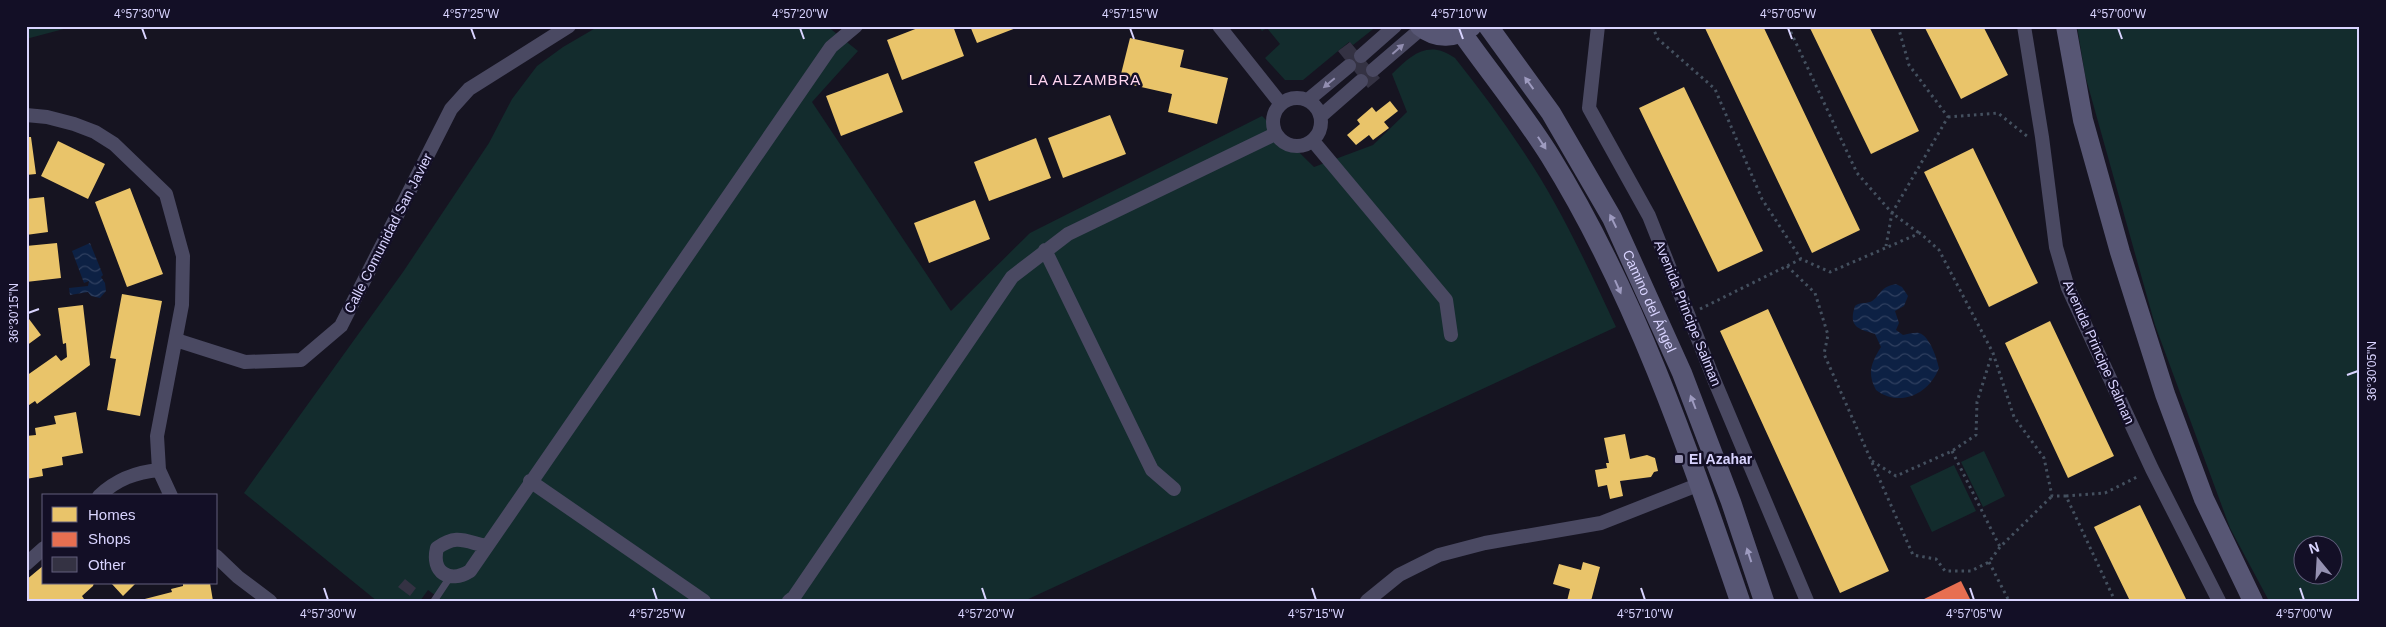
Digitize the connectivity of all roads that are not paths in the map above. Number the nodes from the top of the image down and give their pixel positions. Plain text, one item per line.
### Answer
1 (569, 26) edge
2 (856, 26) edge
3 (1219, 26) edge
4 (1396, 26) edge
5 (1488, 26) edge
6 (1598, 26) edge
7 (2024, 26) edge
8 (2066, 26) edge
9 (1421, 27) edge
10 (1467, 30) edge
11 (1361, 56) dead end
12 (1349, 66) dead end
13 (1373, 70) dead end
14 (1362, 81) dead end
15 (1308, 100) junction
16 (1281, 104) junction
17 (26, 115) edge
18 (1321, 116) junction
19 (1275, 134) junction
20 (1314, 141) junction
21 (1045, 250) junction
22 (1451, 335) dead end
23 (176, 340) junction
24 (159, 470) junction
25 (530, 481) junction
26 (1700, 484) junction
27 (1174, 489) dead end
28 (103, 494) edge
29 (170, 494) edge
30 (486, 546) junction
31 (42, 550) edge
32 (218, 558) edge
33 (26, 564) edge
34 (450, 577) junction
35 (270, 601) edge
36 (434, 601) edge
37 (704, 601) edge
38 (789, 601) edge
39 (1367, 601) edge
40 (1740, 601) edge
41 (1764, 601) edge
42 (1807, 601) edge
43 (2219, 601) edge
44 (2253, 601) edge

1 - 23 street, Calle Comunidad San Javier
2 - 25 street
3 - 16 street
4 - 11 street
41 -> 5 street, Camino del Ángel
6 - 42 street, Avenida Principe Salman
7 - 43 street, Avenida Principe Salman
8 - 44 street
9 - 10 street
13 -> 9 street
10 -> 26 street, Camino del Ángel
12 -> 15 street
14 - 18 street
15 - 16 street
15 - 18 street
16 - 19 street
17 - 23 street
18 - 20 street
19 - 20 street
19 - 21 street
20 - 22 street
21 - 27 street
21 - 38 street
23 - 24 street
24 - 28 street
24 - 29 street
25 - 30 street
25 - 37 street
26 - 39 street
26 - 40 street, Camino del Ángel
30 - 34 street
30 - 34 street
31 - 33 street
32 - 35 street
34 - 36 lane

